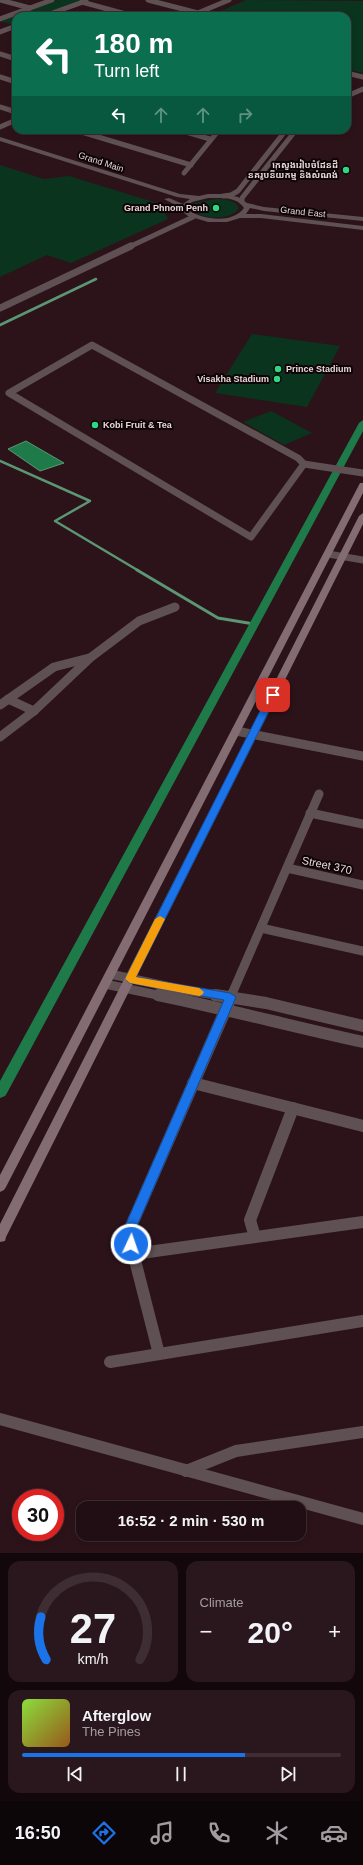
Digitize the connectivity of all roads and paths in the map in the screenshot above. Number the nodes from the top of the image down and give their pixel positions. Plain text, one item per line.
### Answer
1 (0, 0) edge
2 (52, 0) edge
3 (88, 0) edge
4 (148, 0) edge
5 (218, 0) edge
6 (227, 1) edge
7 (82, 2) junction
8 (30, 8) junction
9 (19, 12) edge
10 (55, 12) edge
11 (118, 12) edge
12 (194, 12) edge
13 (200, 12) edge
14 (12, 15) edge
15 (0, 19) edge
16 (0, 24) edge
17 (12, 27) edge
18 (0, 28) edge
19 (12, 29) edge
20 (6, 30) junction
21 (0, 32) edge
22 (12, 32) edge
23 (0, 54) edge
24 (12, 57) edge
25 (351, 74) edge
26 (0, 77) edge
27 (363, 77) edge
28 (12, 81) edge
29 (363, 89) edge
30 (351, 94) edge
31 (0, 107) edge
32 (12, 112) edge
33 (12, 115) edge
34 (0, 121) edge
35 (12, 122) edge
36 (0, 127) edge
37 (88, 134) edge
38 (193, 134) edge
39 (215, 134) edge
40 (283, 134) edge
41 (293, 134) edge
42 (0, 139) edge
43 (210, 139) junction
44 (0, 144) edge
45 (191, 165) junction
46 (184, 173) dead end
47 (223, 196) junction
48 (198, 198) junction
49 (244, 203) junction
50 (184, 207) junction
51 (241, 216) junction
52 (332, 216) junction
53 (193, 217) junction
54 (363, 219) edge
55 (328, 224) junction
56 (363, 228) edge
57 (0, 308) edge
58 (304, 464) junction
59 (360, 473) edge
60 (363, 485) edge
61 (363, 516) edge
62 (328, 554) junction
63 (342, 556) junction
64 (363, 560) edge
65 (175, 607) dead end
66 (90, 658) junction
67 (8, 699) junction
68 (0, 704) edge
69 (34, 711) junction
70 (236, 731) junction
71 (253, 734) junction
72 (0, 737) edge
73 (363, 756) edge
74 (319, 794) dead end
75 (310, 814) junction
76 (363, 824) edge
77 (287, 868) junction
78 (363, 885) edge
79 (261, 928) junction
80 (363, 951) edge
81 (108, 979) junction
82 (127, 984) junction
83 (230, 997) junction
84 (225, 1009) junction
85 (363, 1026) edge
86 (363, 1042) edge
87 (194, 1083) junction
88 (293, 1108) junction
89 (363, 1126) edge
90 (0, 1187) edge
91 (363, 1222) edge
92 (1, 1234) edge
93 (255, 1237) junction
94 (134, 1254) junction
95 (363, 1321) edge
96 (160, 1354) junction
97 (110, 1362) dead end
98 (0, 1419) edge
99 (363, 1432) edge
100 (186, 1470) junction
101 (363, 1519) edge

1 - 8 street
2 - 8 street
3 - 7 street
4 - 12 street
5 - 6 street
6 - 13 street
7 - 10 street
7 - 11 street
8 - 9 street
14 - 15 street
16 - 17 street
18 - 20 street
19 - 20 street
20 - 21 street
20 - 22 street
23 - 24 street
25 - 27 street
26 - 28 street
29 - 30 street
31 - 32 street
33 - 34 street
35 - 36 street
37 - 45 street
38 - 43 street
39 - 43 street
40 - 47 street
41 - 49 street
42 - 48 street, Grand Main
43 - 45 street
44 - 50 street, Grand Main
45 - 46 street
47 - 48 street, Grand Main
47 - 49 street, Grand East
48 - 50 street
49 - 51 street
49 - 52 street, Grand East
50 - 53 street
51 - 53 street, Grand East
51 - 55 street, Grand East
52 - 54 street, Grand East
52 - 55 street
53 - 57 street
55 - 56 street, Grand East
58 - 58 street
58 - 59 street
60 - 62 main road
61 - 63 main road
62 - 63 street
62 - 70 main road
63 - 64 street
63 - 71 main road
65 - 66 street
66 - 67 street
66 - 69 street
67 - 68 street
67 - 69 street
69 - 72 street
70 - 71 street
70 - 81 main road
71 - 73 street
71 - 82 main road
74 - 75 street
75 - 76 street
75 - 77 street
77 - 78 street, Street 370
77 - 79 street
79 - 80 street
79 - 83 street
81 - 82 street
81 - 90 main road
82 - 83 street
82 - 84 street
82 - 92 main road
83 - 84 street
83 - 85 street
84 - 86 street
84 - 87 street
87 - 88 street
87 - 94 street
88 - 89 street
88 - 93 street
91 - 93 street
93 - 94 street
94 - 96 street
95 - 96 street
96 - 97 street
98 - 100 street
99 - 100 street
100 - 101 street

